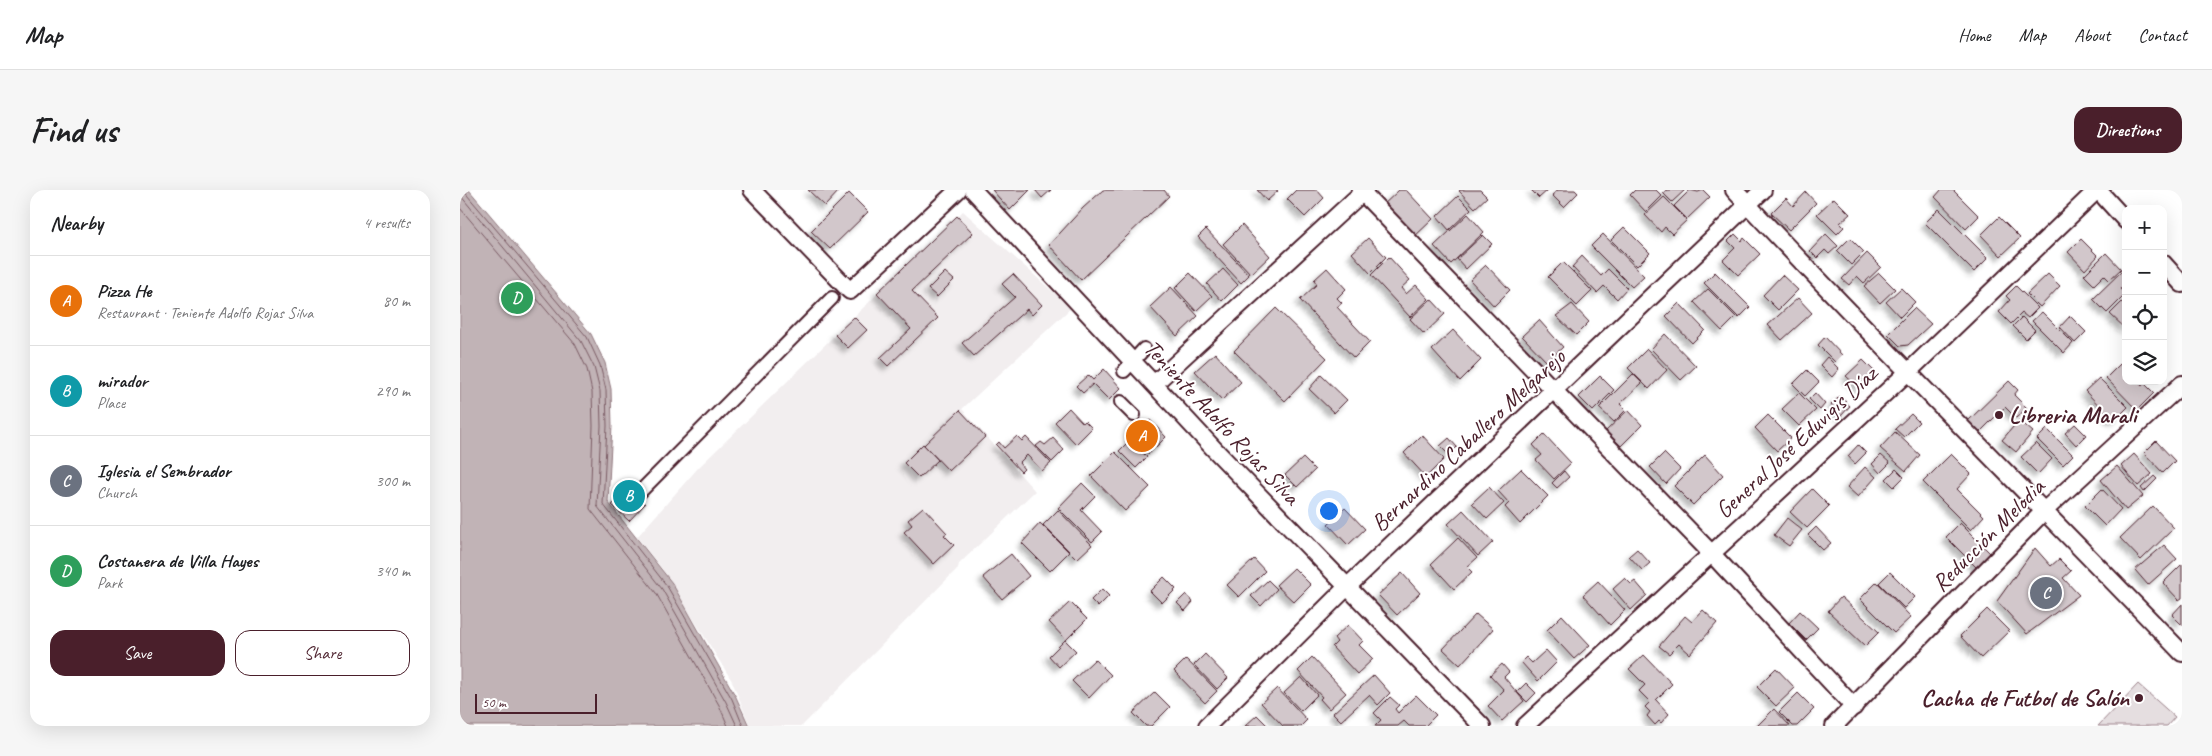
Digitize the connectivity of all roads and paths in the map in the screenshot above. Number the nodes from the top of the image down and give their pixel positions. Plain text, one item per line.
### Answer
1 (752, 190) edge
2 (958, 190) edge
3 (973, 190) edge
4 (1734, 190) edge
5 (1763, 190) edge
6 (2098, 190) edge
7 (1362, 191) edge
8 (1748, 205) junction
9 (2122, 217) edge
10 (2167, 267) edge
11 (2182, 284) edge
12 (832, 298) dead end
13 (1908, 372) junction
14 (1154, 384) junction
15 (2182, 384) edge
16 (1555, 391) junction
17 (1122, 402) dead end
18 (1134, 415) dead end
19 (626, 506) dead end
20 (2044, 510) junction
21 (1711, 553) junction
22 (1347, 587) junction
23 (2182, 653) edge
24 (1854, 707) junction
25 (1208, 726) edge
26 (1482, 726) edge
27 (1525, 726) edge
28 (1834, 726) edge

1 - 2 street
3 - 14 street, Teniente Adolfo Rojas Silva
4 - 8 street
5 - 8 street, Bernardino Caballero Melgarejo
6 - 9 street
6 - 13 street, General José Eduvigis Díaz
7 - 14 street
7 - 16 street
8 - 13 street
8 - 16 street, Bernardino Caballero Melgarejo
10 - 11 street
12 - 19 street
13 - 20 street
13 - 21 street, General José Eduvigis Díaz
14 - 22 street, Teniente Adolfo Rojas Silva
15 - 20 street, Reducción Melodia
16 - 21 street
16 - 22 street, Bernardino Caballero Melgarejo
17 - 18 street
20 - 23 street
20 - 24 street, Reducción Melodia
21 - 24 street
21 - 27 street, General José Eduvigis Díaz
22 - 25 street, Bernardino Caballero Melgarejo
22 - 26 street, Teniente Adolfo Rojas Silva
24 - 28 street, Reducción Melodia

